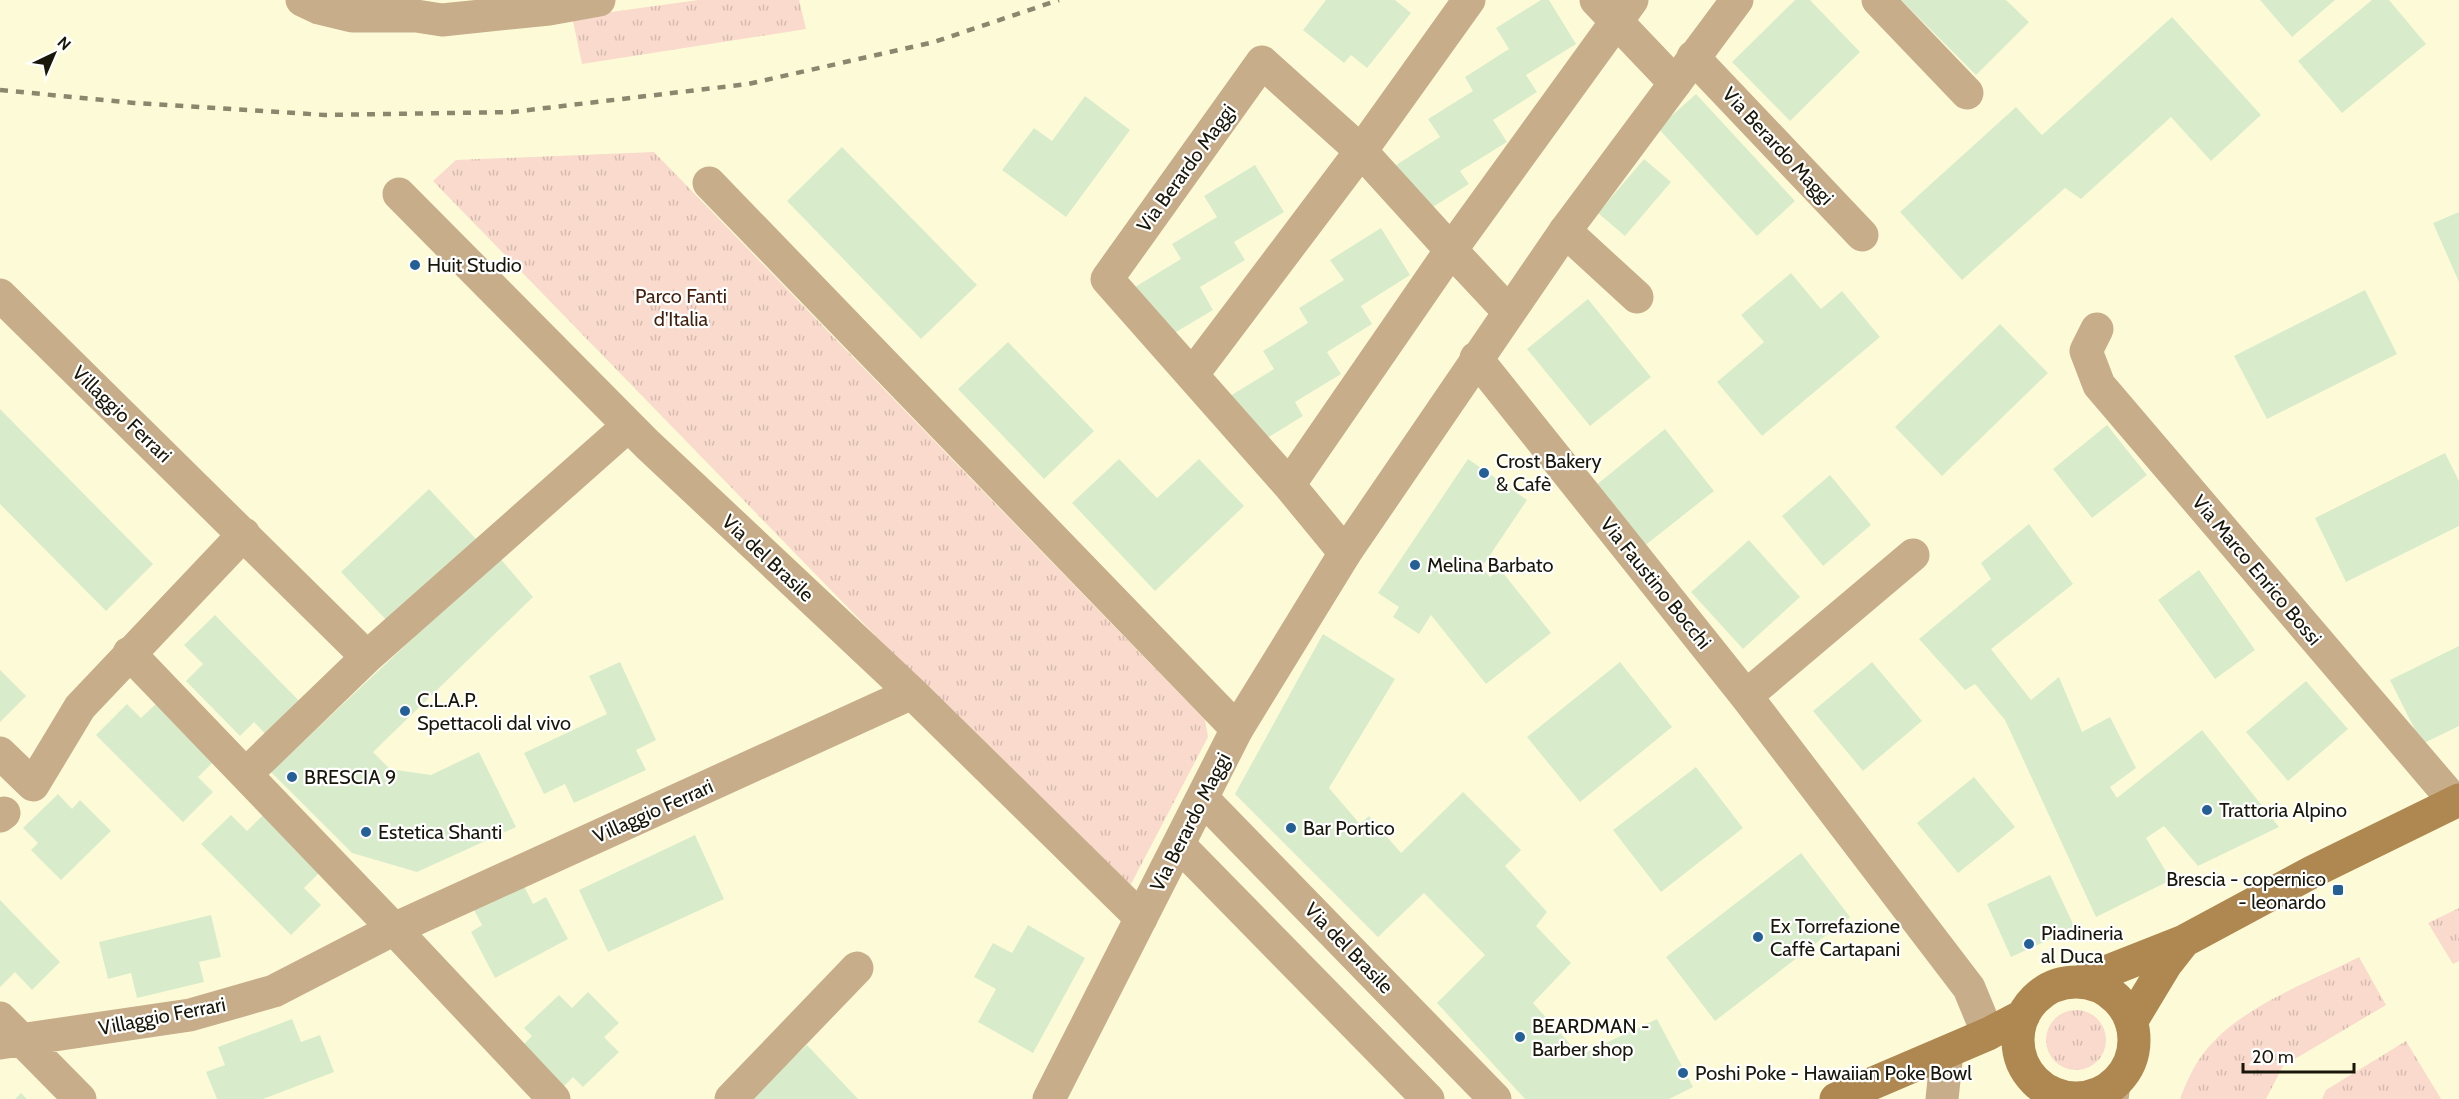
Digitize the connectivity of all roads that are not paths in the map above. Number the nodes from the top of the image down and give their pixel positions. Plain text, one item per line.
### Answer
1 (302, 0) edge
2 (447, 0) edge
3 (599, 0) edge
4 (1469, 0) edge
5 (1737, 0) edge
6 (1878, 0) edge
7 (1615, 7) edge
8 (416, 16) junction
9 (1684, 70) junction
10 (1967, 93) dead end
11 (1360, 151) junction
12 (709, 183) dead end
13 (399, 194) dead end
14 (1565, 231) junction
15 (1862, 235) dead end
16 (1451, 250) junction
17 (0, 295) edge
18 (1636, 297) dead end
19 (1509, 312) junction
20 (2097, 329) dead end
21 (1476, 358) junction
22 (1192, 375) junction
23 (628, 426) junction
24 (1289, 485) junction
25 (244, 534) junction
26 (1345, 553) junction
27 (1913, 555) dead end
28 (129, 653) junction
29 (367, 657) junction
30 (912, 693) junction
31 (1746, 696) junction
32 (1237, 729) junction
33 (0, 753) edge
34 (246, 774) junction
35 (1202, 798) junction
36 (2457, 801) edge
37 (1179, 845) junction
38 (1141, 918) junction
39 (394, 929) junction
40 (2184, 941) junction
41 (857, 968) dead end
42 (2080, 982) junction
43 (2024, 1015) junction
44 (2131, 1022) junction
45 (7, 1034) edge
46 (1988, 1034) junction
47 (1947, 1052) junction
48 (2021, 1059) junction
49 (2113, 1092) edge
50 (2054, 1096) edge
51 (80, 1099) edge
52 (554, 1099) edge
53 (731, 1099) edge
54 (1049, 1099) edge
55 (1428, 1099) edge
56 (1495, 1099) edge
57 (1836, 1099) edge
58 (1942, 1099) edge

1 - 8 street
2 - 8 street
3 - 8 street
4 - 11 street
5 - 9 street, Via Berardo Maggi
6 - 10 street
7 - 9 street, Via Berardo Maggi
7 - 16 street, Via Berardo Maggi
9 - 14 street, Via Berardo Maggi
9 - 15 street, Via Berardo Maggi
11 - 16 street, Via Berardo Maggi
11 - 22 street
11 - 22 street, Via Berardo Maggi
12 - 32 street
13 - 23 street, Via del Brasile
14 - 18 street
14 - 19 street, Via Berardo Maggi
16 - 19 street, Via Berardo Maggi
16 - 24 street, Via Berardo Maggi
17 - 25 street, Villaggio Ferrari
19 - 21 street, Via Berardo Maggi
20 - 36 street, Via Marco Enrico Bossi
21 - 26 street, Via Berardo Maggi
21 - 31 street, Via Faustino Bocchi
22 - 24 street, Via Berardo Maggi
23 - 29 street
23 - 30 street, Via del Brasile
24 - 26 street, Via Berardo Maggi
25 - 28 street
25 - 29 street, Villaggio Ferrari
26 - 32 street, Via Berardo Maggi
27 - 31 street
28 - 33 street
28 - 34 street
29 - 34 street
30 - 38 street, Via del Brasile
30 - 39 street, Villaggio Ferrari
31 - 46 street, Via Faustino Bocchi
32 - 35 street, Via Berardo Maggi
34 - 39 street
35 - 37 street, Via Berardo Maggi
35 - 56 street, Via del Brasile
36 - 40 main road
37 - 38 street, Via Berardo Maggi
37 - 55 street
38 - 54 street, Via Berardo Maggi
39 - 45 street, Villaggio Ferrari
39 - 52 street
40 - 42 main road
40 - 44 main road
41 - 53 street
42 - 43 main road
42 - 44 main road
43 - 46 main road
43 - 48 main road
44 - 49 main road
45 - 51 street
46 - 47 main road
46 - 48 main road
47 - 57 main road
47 - 58 street
48 - 50 main road
49 - 50 main road

